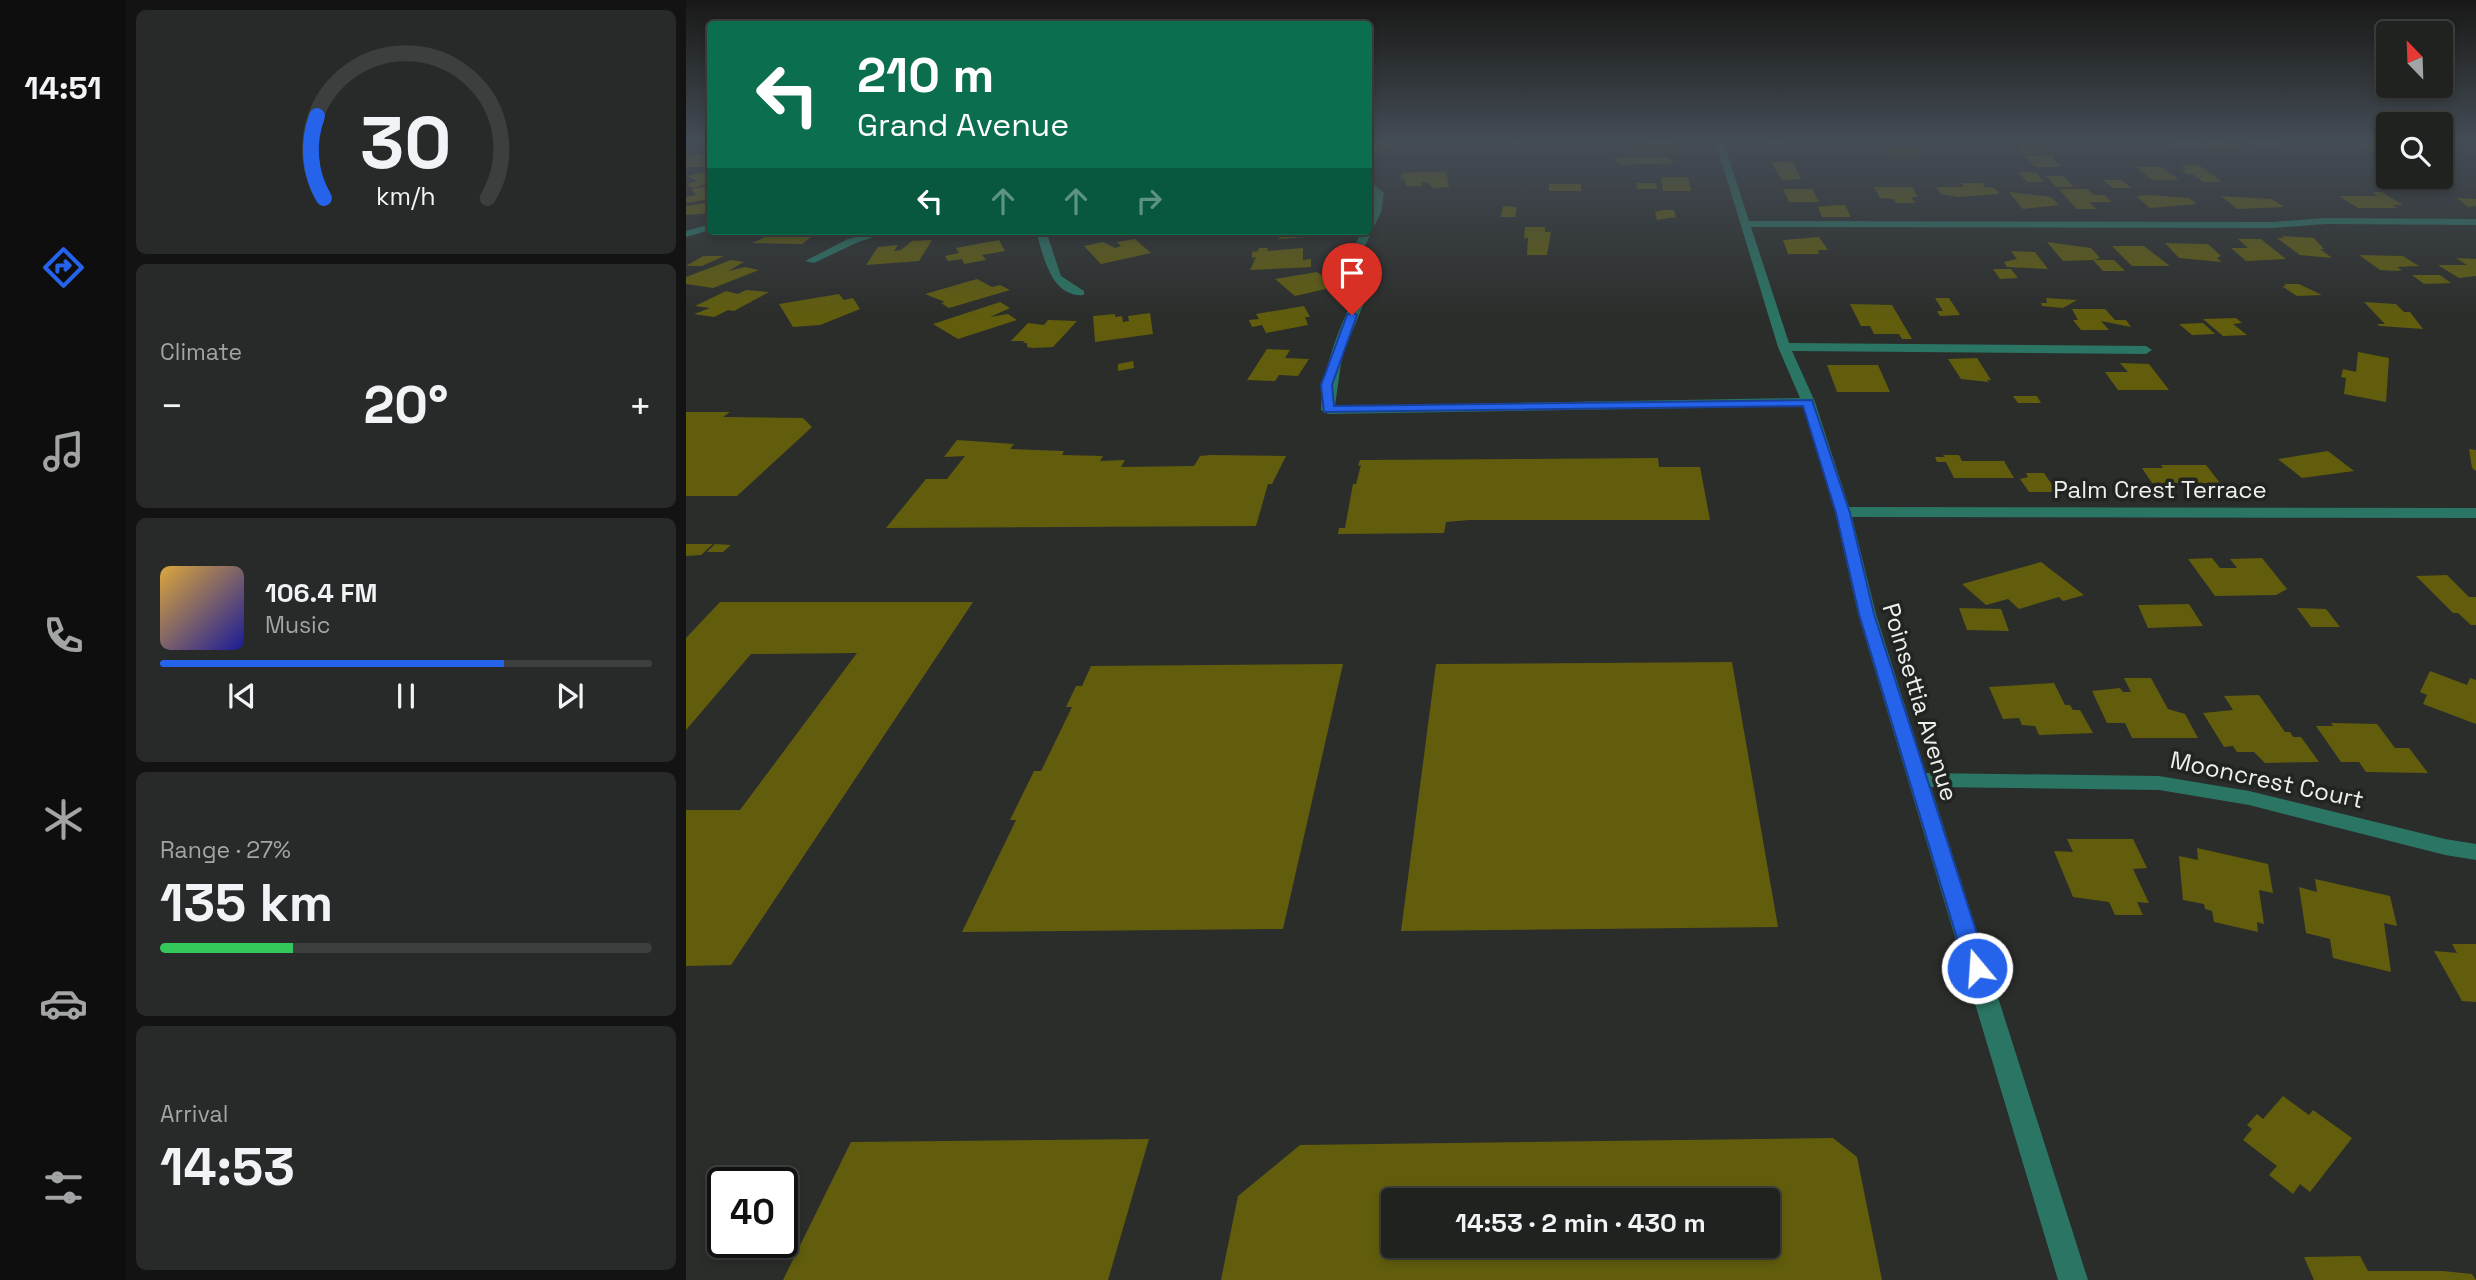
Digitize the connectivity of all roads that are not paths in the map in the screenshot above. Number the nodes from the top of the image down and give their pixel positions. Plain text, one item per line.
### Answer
1 (1378, 200) edge
2 (1737, 200) edge
3 (1372, 220) edge
4 (2476, 222) edge
5 (1744, 224) junction
6 (707, 228) edge
7 (686, 234) edge
8 (872, 235) edge
9 (1042, 235) edge
10 (1365, 235) edge
11 (810, 261) dead end
12 (1080, 293) dead end
13 (1784, 347) junction
14 (2146, 350) dead end
15 (1808, 402) junction
16 (1843, 513) junction
17 (2476, 513) edge
18 (1918, 780) junction
19 (2476, 852) edge
20 (2073, 1280) edge

1 - 3 street
2 - 5 street, Poinsettia Avenue
4 - 5 street
5 - 13 street, Poinsettia Avenue
6 - 7 street
8 - 11 street
9 - 12 street
10 - 15 street
13 - 14 street
13 - 15 street, Poinsettia Avenue
15 - 16 street, Poinsettia Avenue
16 - 17 street, Palm Crest Terrace
16 - 18 street, Poinsettia Avenue
18 - 19 street, Mooncrest Court
18 - 20 street, Poinsettia Avenue

